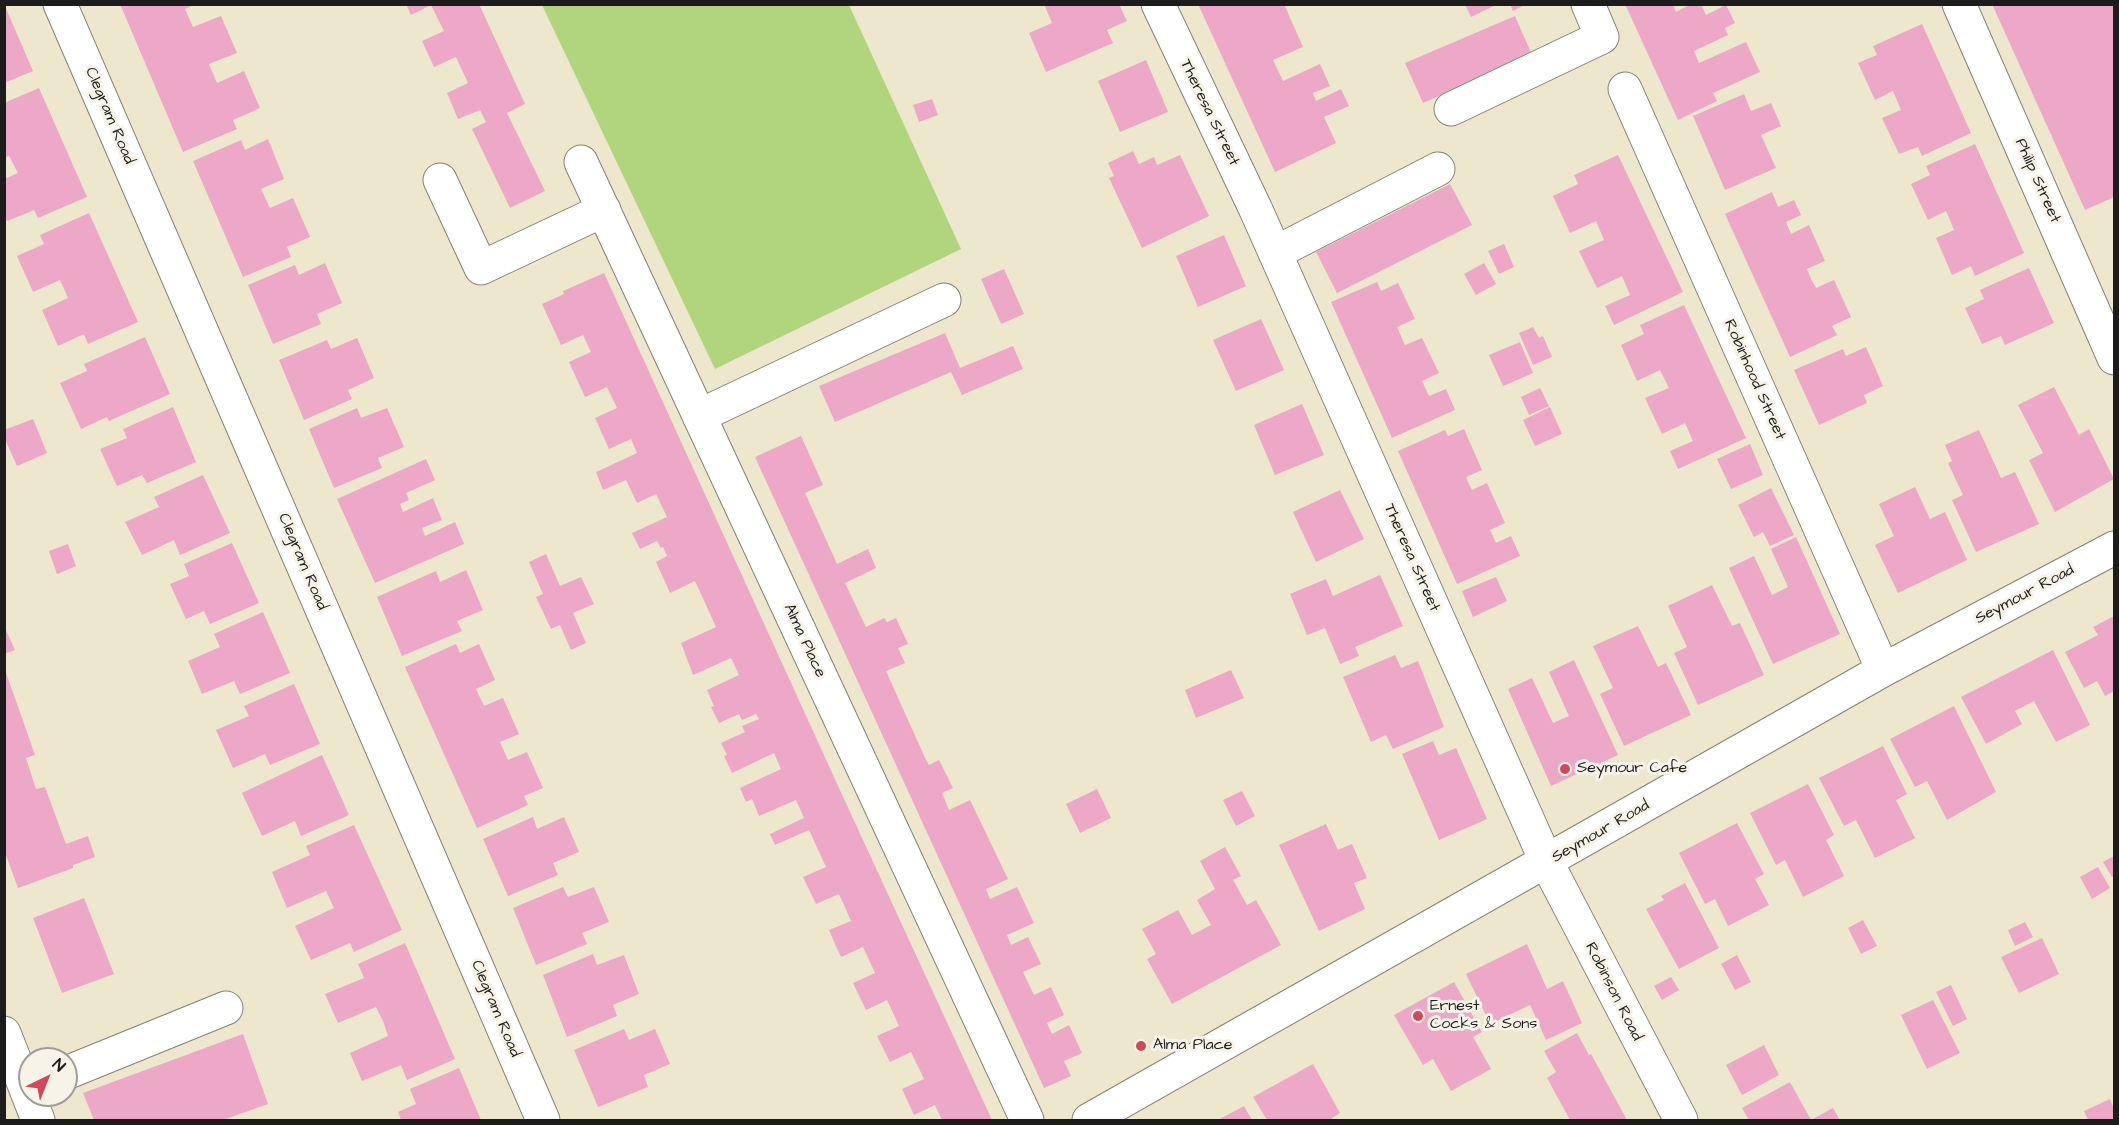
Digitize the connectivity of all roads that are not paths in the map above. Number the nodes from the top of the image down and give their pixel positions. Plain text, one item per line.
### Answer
1 (60, 4) edge
2 (1158, 4) edge
3 (1588, 4) edge
4 (1959, 4) edge
5 (1626, 89) dead end
6 (1451, 109) dead end
7 (581, 162) dead end
8 (1438, 169) dead end
9 (440, 180) dead end
10 (604, 210) junction
11 (1275, 253) junction
12 (944, 300) dead end
13 (2115, 358) edge
14 (699, 416) junction
15 (2115, 548) edge
16 (1883, 670) junction
17 (1547, 863) junction
18 (226, 1008) dead end
19 (4, 1033) edge
20 (18, 1065) edge
21 (78, 1068) edge
22 (543, 1120) edge
23 (1027, 1120) edge
24 (1089, 1120) edge
25 (1681, 1120) edge

1 - 22 street, Clegram Road
2 - 11 street, Theresa Street
3 - 6 street
4 - 13 street, Philip Street
5 - 16 street, Robinhood Street
7 - 10 street, Alma Place
8 - 11 street
9 - 10 street
10 - 14 street, Alma Place
11 - 17 street, Theresa Street
12 - 14 street
14 - 23 street, Alma Place
15 - 16 street, Seymour Road
16 - 17 street, Seymour Road
17 - 24 street, Seymour Road
17 - 25 street, Robinson Road
18 - 21 street
19 - 20 street

